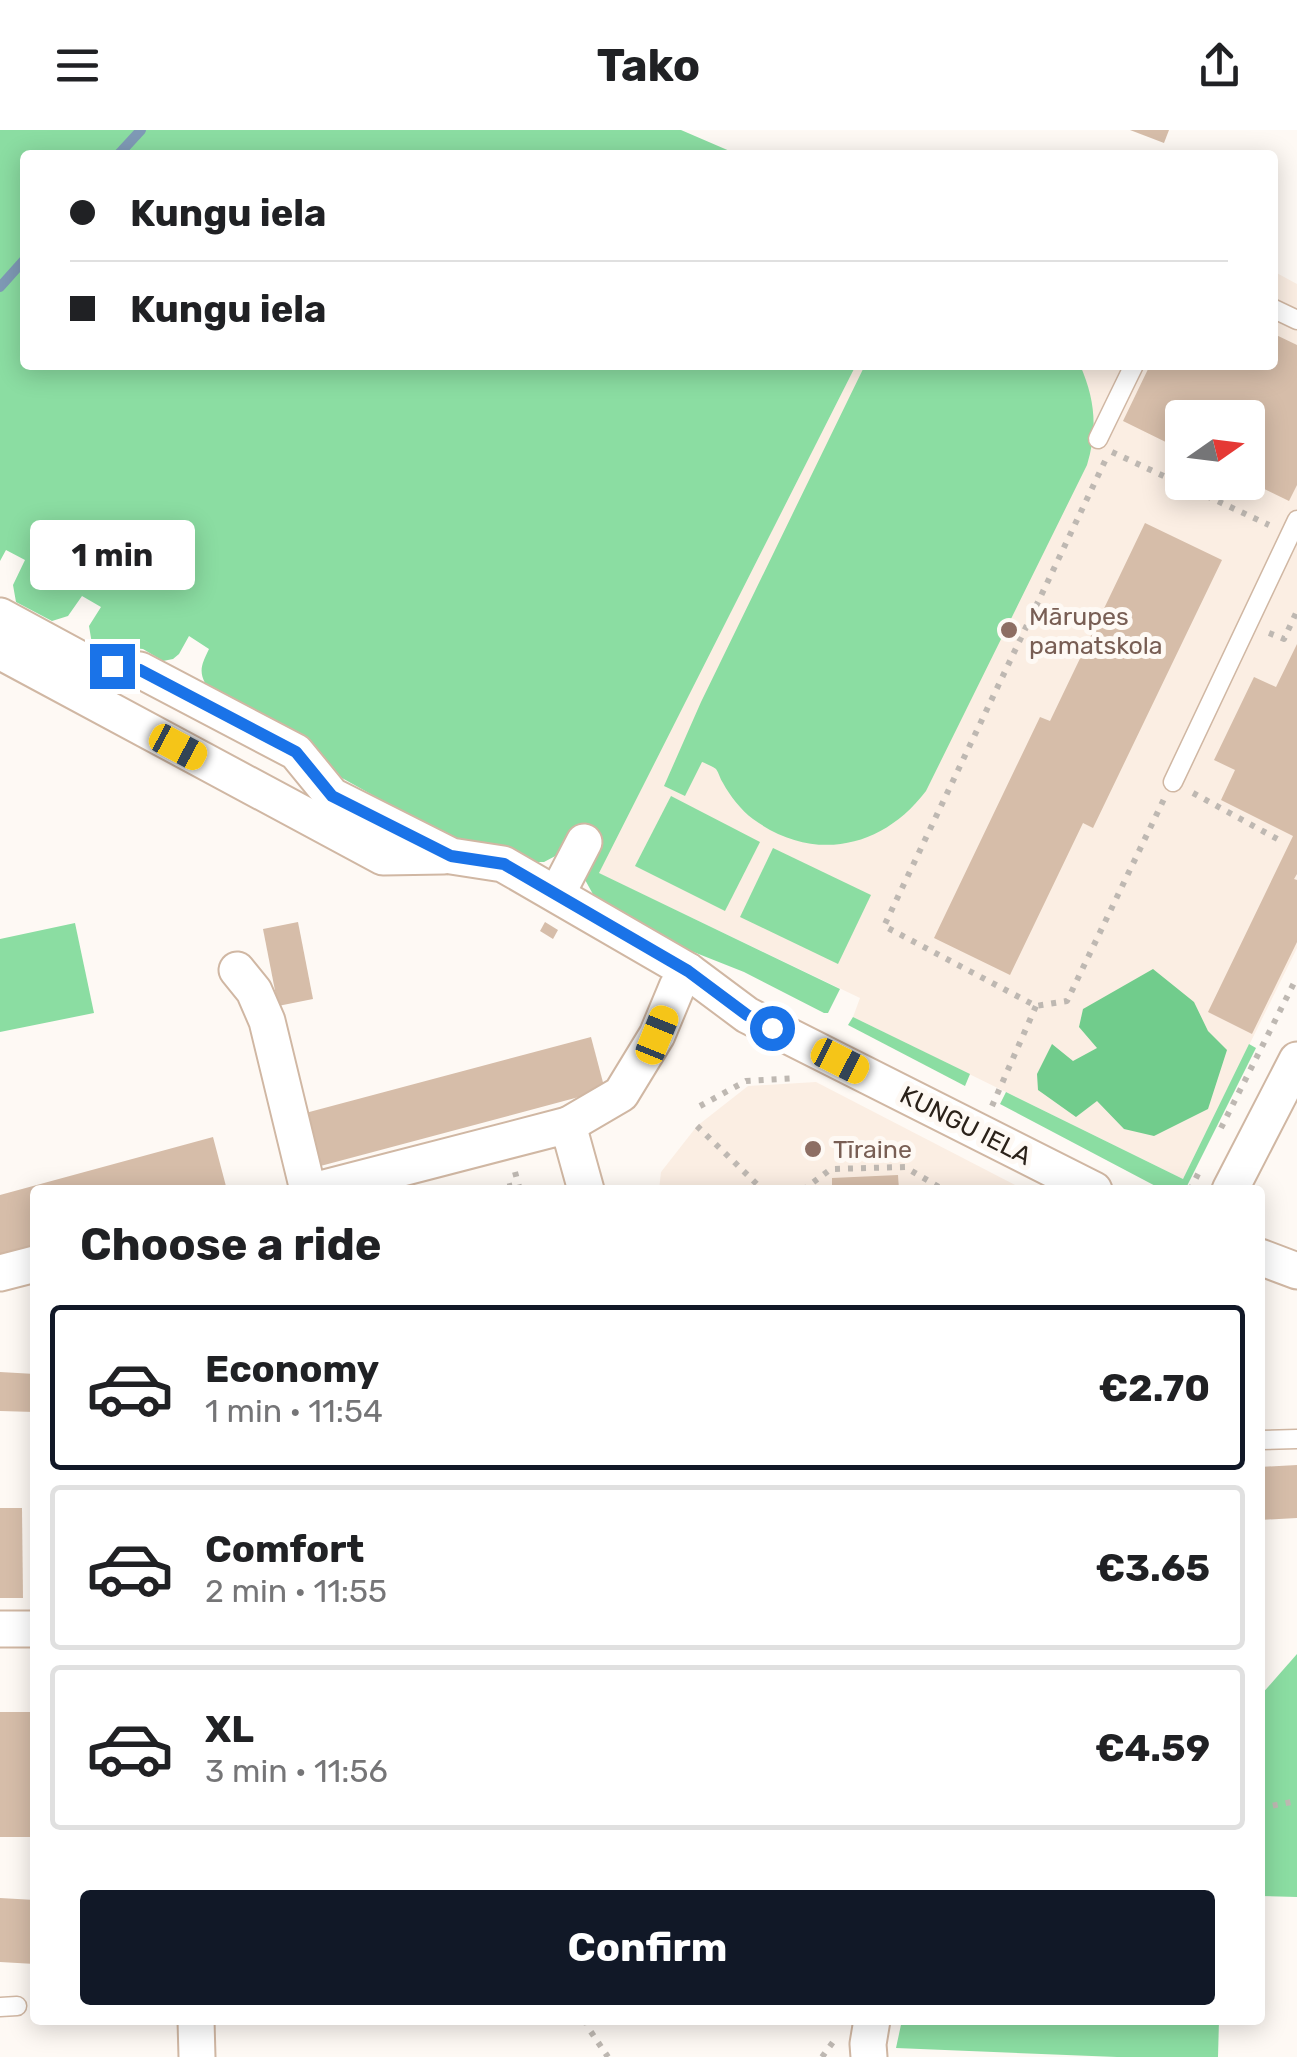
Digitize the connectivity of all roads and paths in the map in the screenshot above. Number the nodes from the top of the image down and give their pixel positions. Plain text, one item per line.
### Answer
1 (1132, 370) edge
2 (1098, 438) dead end
3 (1294, 527) edge
4 (0, 616) edge
5 (0, 647) edge
6 (1173, 782) junction
7 (1281, 841) dead end
8 (584, 842) dead end
9 (451, 856) junction
10 (557, 894) junction
11 (236, 970) dead end
12 (688, 971) junction
13 (1297, 977) edge
14 (1036, 1006) junction
15 (1297, 1060) edge
16 (810, 1076) dead end
17 (700, 1106) dead end
18 (991, 1107) dead end
19 (568, 1125) junction
20 (697, 1126) dead end
21 (1216, 1137) dead end
22 (1208, 1154) dead end
23 (518, 1184) dead end
24 (307, 1185) edge
25 (336, 1185) edge
26 (514, 1185) edge
27 (585, 1185) edge
28 (758, 1185) edge
29 (810, 1185) edge
30 (935, 1185) edge
31 (1084, 1185) edge
32 (1192, 1185) edge
33 (1233, 1185) edge
34 (1265, 1259) edge
35 (30, 1265) edge
36 (1297, 1271) edge
37 (0, 1273) edge
38 (1297, 1439) edge
39 (1265, 1440) edge
40 (0, 1629) edge
41 (30, 1629) edge
42 (1297, 1801) edge
43 (1265, 1807) edge
44 (196, 2025) edge
45 (587, 2025) edge
46 (871, 2025) edge
47 (198, 2057) edge
48 (608, 2057) edge
49 (869, 2057) edge

1 - 2 lane
3 - 6 lane
3 - 14 path
4 - 9 street, KUNGU IELA
5 - 9 street
6 - 7 path
6 - 14 path
8 - 10 street
9 - 10 street, KUNGU IELA
10 - 12 street, KUNGU IELA
11 - 24 street
12 - 19 street
12 - 31 street, KUNGU IELA
13 - 21 path
14 - 18 path
15 - 33 street
16 - 17 path
19 - 25 street
19 - 27 street
20 - 28 path
22 - 32 path
23 - 26 path
29 - 30 path
34 - 36 street
35 - 37 street
38 - 39 lane
40 - 41 street
42 - 43 path
44 - 47 street
45 - 48 path
46 - 49 street

